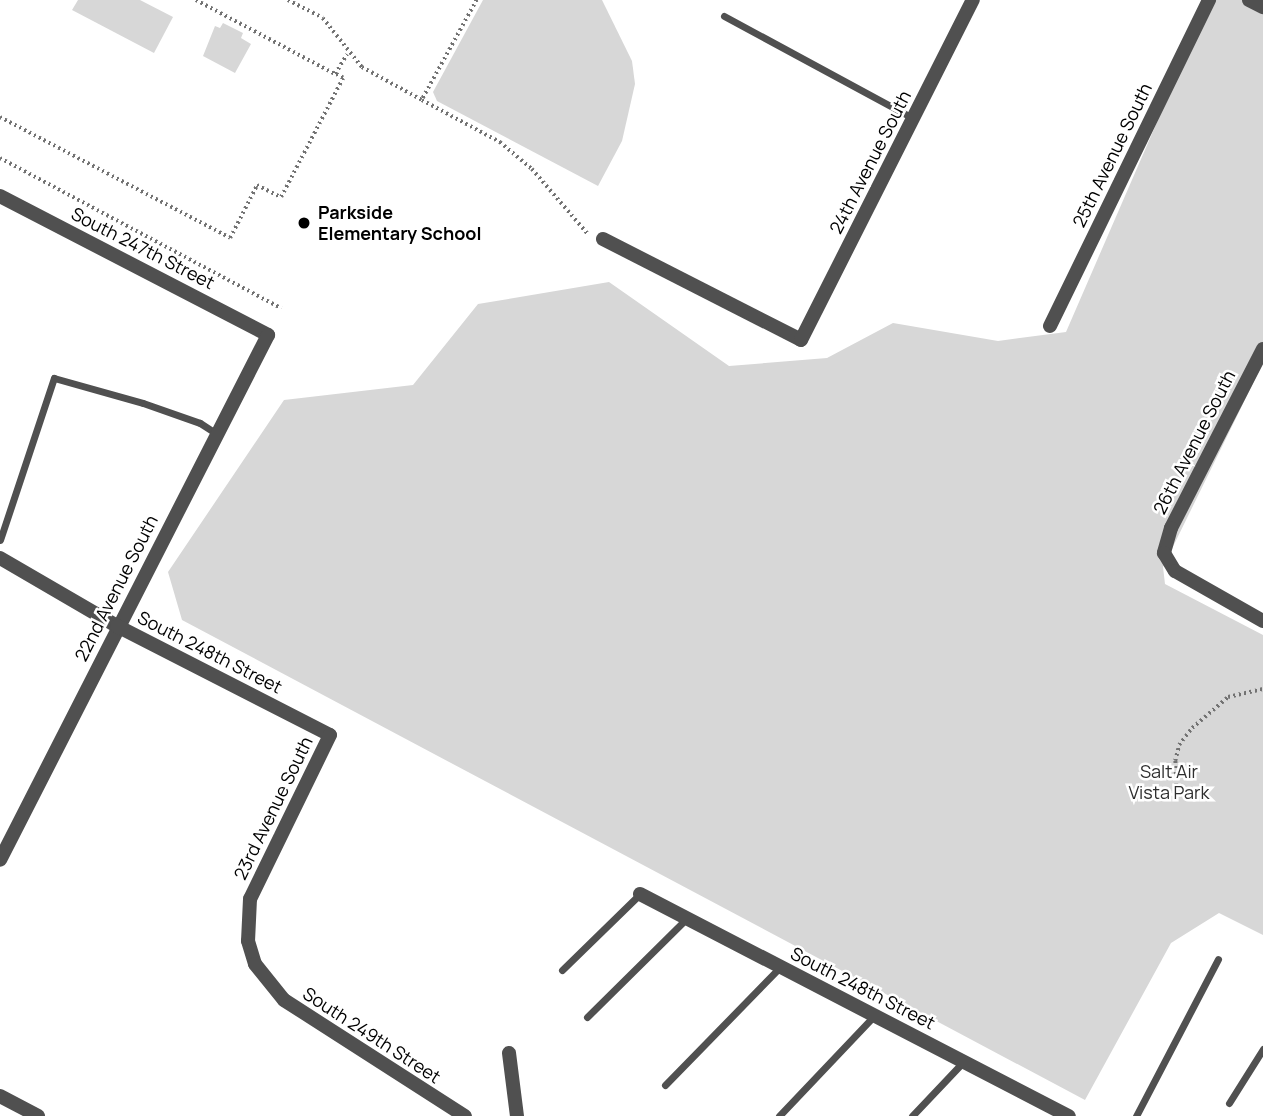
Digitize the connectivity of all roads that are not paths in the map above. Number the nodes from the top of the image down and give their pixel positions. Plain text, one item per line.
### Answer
1 (973, 0) edge
2 (1209, 0) edge
3 (1249, 0) edge
4 (1263, 7) edge
5 (724, 16) dead end
6 (914, 118) junction
7 (0, 196) edge
8 (599, 240) road end
9 (1050, 326) dead end
10 (268, 335) joint
11 (1263, 349) edge
12 (217, 434) junction
13 (0, 540) edge
14 (0, 558) edge
15 (1263, 621) edge
16 (117, 626) junction
17 (330, 735) joint
18 (0, 860) edge
19 (639, 894) joint
20 (687, 918) junction
21 (248, 941) joint
22 (1218, 959) dead end
23 (781, 967) junction
24 (562, 970) dead end
25 (875, 1015) junction
26 (587, 1017) dead end
27 (1263, 1049) edge
28 (509, 1053) dead end
29 (964, 1061) junction
30 (665, 1085) dead end
31 (0, 1096) edge
32 (1229, 1103) dead end
33 (1049, 1112) edge
34 (38, 1116) edge
35 (465, 1116) edge
36 (517, 1116) edge
37 (779, 1116) edge
38 (912, 1116) edge
39 (1069, 1116) edge
40 (1136, 1116) edge

1 - 6 street, 24th Avenue South
2 - 9 street, 25th Avenue South
3 - 4 street
5 - 6 lane
6 - 8 street, 24th Avenue South
7 - 10 street, South 247th Street
10 - 12 street, 22nd Avenue South
11 - 15 street, 26th Avenue South
12 - 13 lane
12 - 16 street, 22nd Avenue South
14 - 16 street, South 248th Street
16 - 17 street, South 248th Street
16 - 18 street, 22nd Avenue South
17 - 21 street, 23rd Avenue South
19 - 20 street, South 248th Street
19 - 24 lane
20 - 23 street, South 248th Street
20 - 26 lane
21 - 35 street, South 249th Street
22 - 40 lane
23 - 25 street, South 248th Street
23 - 30 lane
25 - 29 street, South 248th Street
25 - 37 lane
27 - 32 lane
28 - 36 street
29 - 33 street, South 248th Street
29 - 38 lane
31 - 34 street
33 - 39 street, South 248th Street

